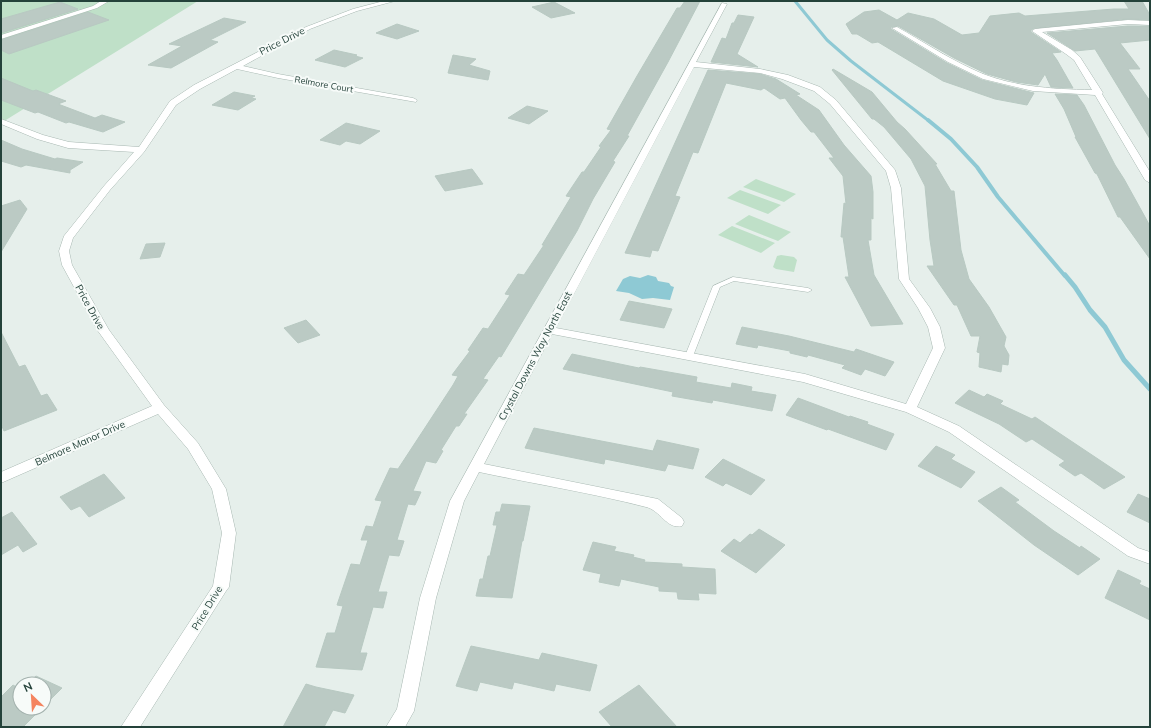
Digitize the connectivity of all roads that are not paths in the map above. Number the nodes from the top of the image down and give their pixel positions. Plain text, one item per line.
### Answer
1 (106, 1) edge
2 (392, 1) edge
3 (724, 4) dead end
4 (1150, 23) edge
5 (895, 28) dead end
6 (1, 37) edge
7 (691, 64) junction
8 (235, 66) junction
9 (1099, 93) junction
10 (413, 100) dead end
11 (1, 121) edge
12 (141, 150) junction
13 (1150, 180) edge
14 (808, 290) dead end
15 (548, 330) junction
16 (689, 356) junction
17 (160, 408) junction
18 (910, 409) junction
19 (476, 467) junction
20 (1, 478) edge
21 (677, 522) dead end
22 (1150, 558) edge
23 (130, 727) edge
24 (395, 727) edge

1 - 6 street
2 - 8 street, Price Drive
3 - 7 street, Crystal Downs Way North East
4 - 9 street
5 - 9 street
7 - 15 street, Crystal Downs Way North East
7 - 18 street
8 - 10 street, Relmore Court
8 - 12 street, Price Drive
9 - 13 street
11 - 12 street
12 - 17 street, Price Drive
14 - 16 lane
15 - 16 street
15 - 19 street, Crystal Downs Way North East
16 - 18 street
17 - 20 street, Belmore Manor Drive
17 - 23 street, Price Drive
18 - 22 street
19 - 21 street
19 - 24 street, Crystal Downs Way North East

